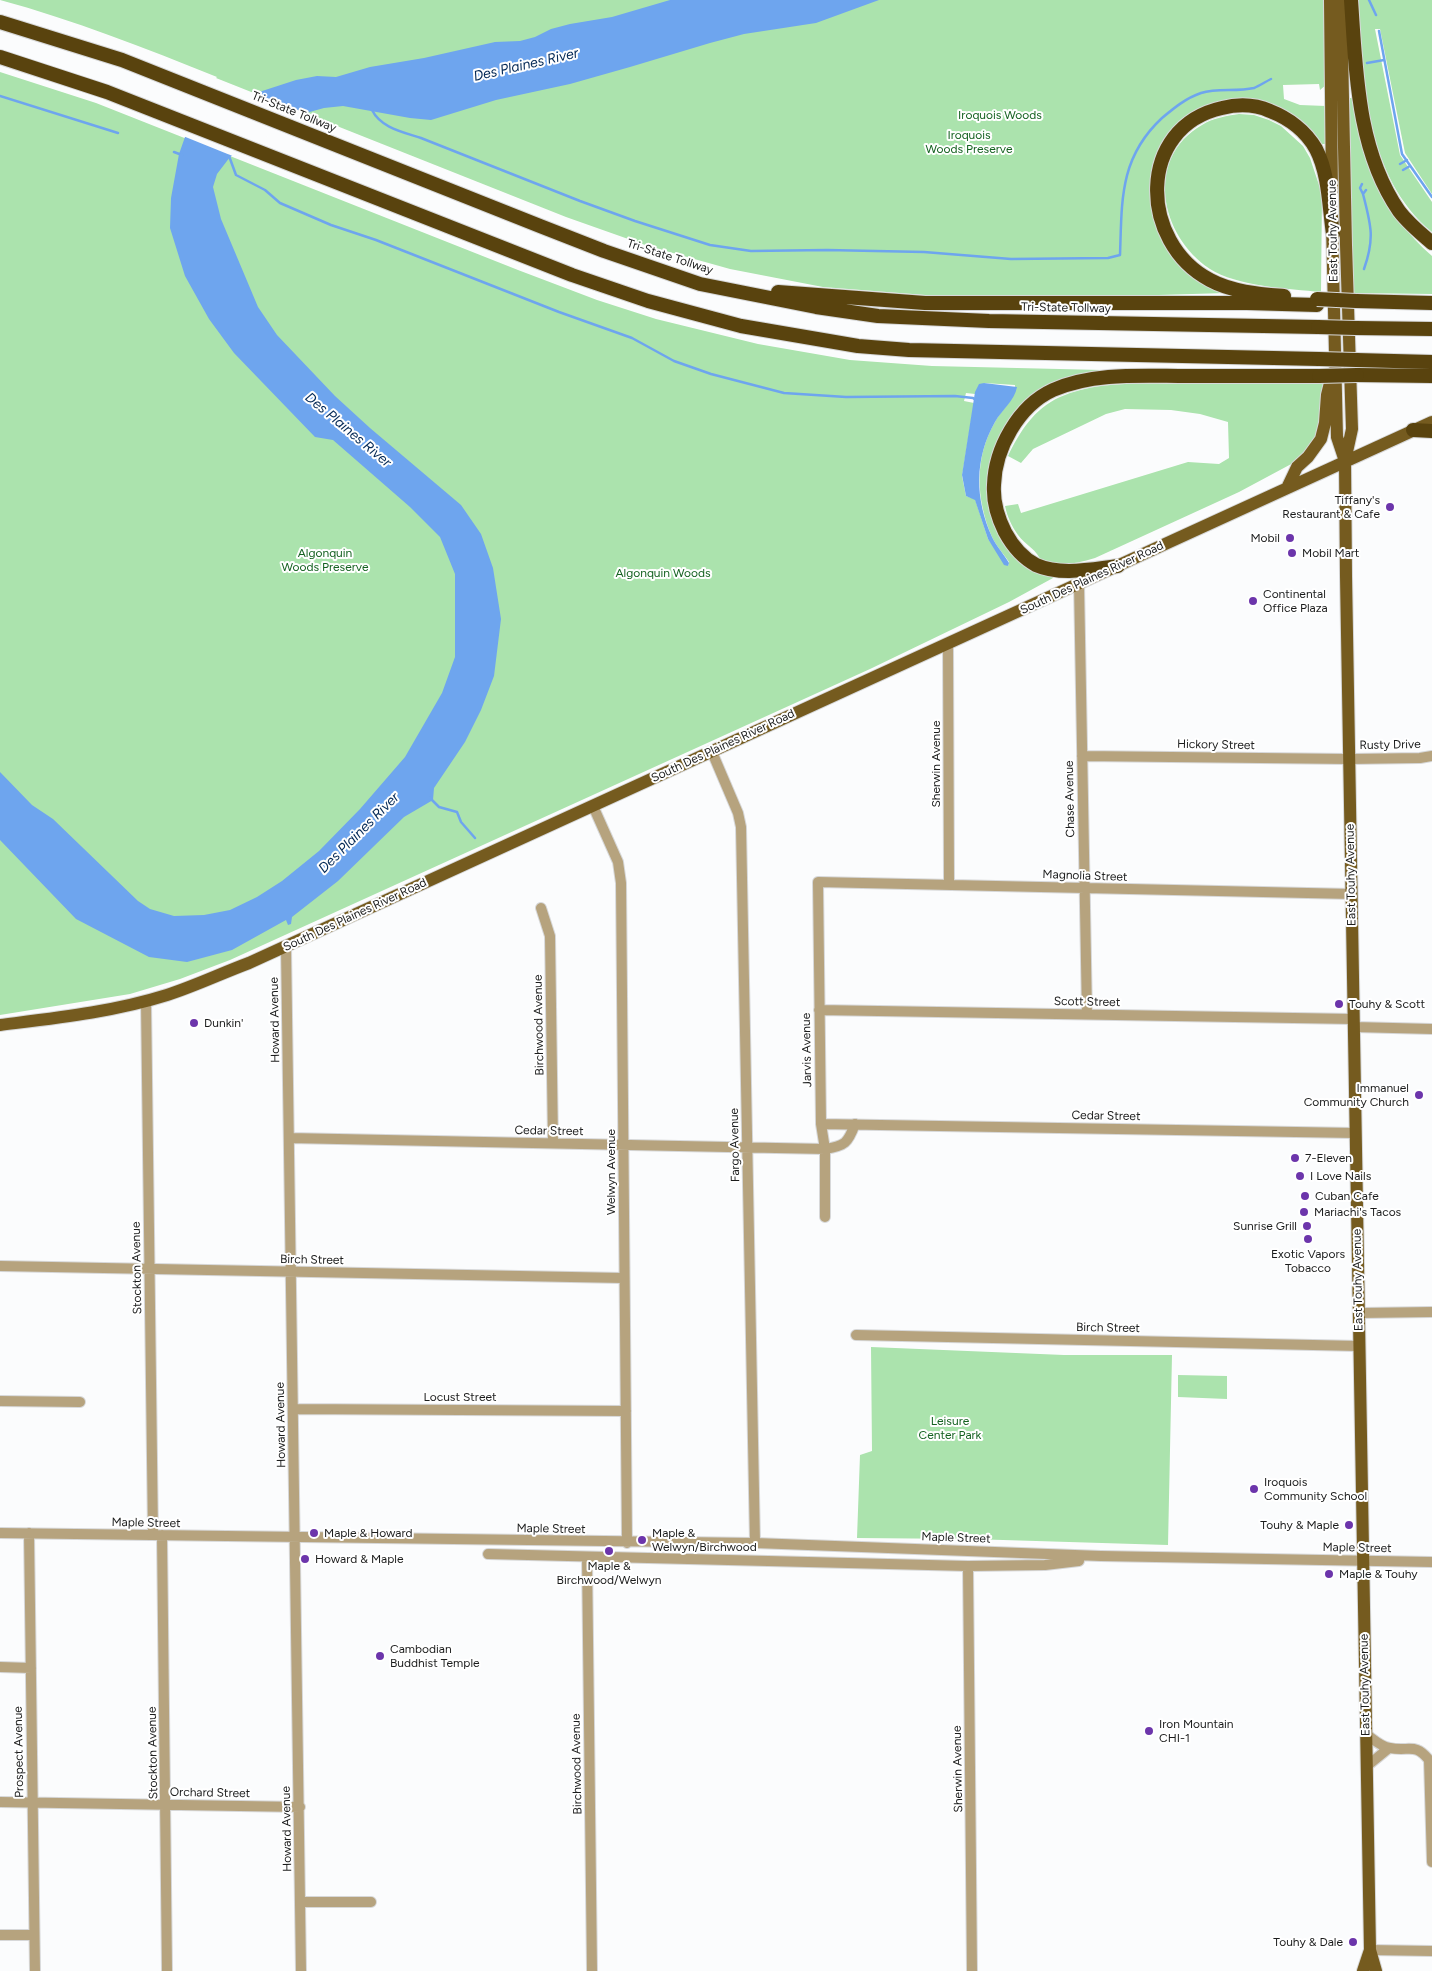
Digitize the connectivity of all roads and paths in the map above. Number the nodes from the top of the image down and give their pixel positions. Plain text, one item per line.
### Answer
1 (1330, 0) edge
2 (1341, 0) edge
3 (1351, 0) edge
4 (0, 22) edge
5 (0, 57) edge
6 (1333, 234) junction
7 (1432, 243) edge
8 (737, 290) junction
9 (1317, 302) junction
10 (1432, 303) edge
11 (1356, 304) junction
12 (1432, 309) edge
13 (1432, 330) edge
14 (1432, 362) edge
15 (1335, 365) junction
16 (1432, 376) edge
17 (1432, 422) edge
18 (1413, 430) junction
19 (1432, 432) edge
20 (1346, 461) junction
21 (1287, 488) junction
22 (1118, 566) junction
23 (1079, 584) junction
24 (948, 644) junction
25 (712, 752) junction
26 (1082, 756) junction
27 (1432, 756) edge
28 (1349, 758) junction
29 (592, 806) junction
30 (818, 882) joint
31 (949, 884) junction
32 (1084, 888) junction
33 (1352, 894) junction
34 (541, 908) dead end
35 (286, 947) junction
36 (146, 1001) junction
37 (819, 1010) junction
38 (1087, 1014) junction
39 (1354, 1023) junction
40 (0, 1025) edge
41 (1432, 1029) edge
42 (821, 1124) junction
43 (855, 1124) junction
44 (1356, 1133) junction
45 (289, 1138) junction
46 (553, 1144) junction
47 (624, 1144) junction
48 (748, 1148) junction
49 (825, 1149) junction
50 (825, 1217) dead end
51 (0, 1266) edge
52 (150, 1269) junction
53 (292, 1272) junction
54 (623, 1278) junction
55 (1432, 1312) edge
56 (1359, 1313) junction
57 (856, 1336) dead end
58 (1359, 1346) junction
59 (0, 1401) edge
60 (80, 1402) dead end
61 (294, 1409) junction
62 (626, 1411) junction
63 (0, 1533) edge
64 (29, 1533) junction
65 (158, 1535) junction
66 (296, 1538) junction
67 (627, 1543) junction
68 (755, 1544) junction
69 (488, 1554) dead end
70 (587, 1556) junction
71 (1101, 1556) junction
72 (1362, 1561) junction
73 (1432, 1562) edge
74 (968, 1566) junction
75 (0, 1667) edge
76 (31, 1668) junction
77 (1366, 1734) junction
78 (1389, 1748) junction
79 (1367, 1766) junction
80 (0, 1802) edge
81 (32, 1802) junction
82 (166, 1805) junction
83 (300, 1807) junction
84 (1432, 1862) edge
85 (300, 1902) junction
86 (371, 1902) dead end
87 (0, 1935) edge
88 (34, 1935) junction
89 (1370, 1950) junction
90 (1432, 1951) edge
91 (34, 1971) edge
92 (167, 1971) edge
93 (301, 1971) edge
94 (592, 1971) edge
95 (972, 1971) edge
96 (1363, 1971) edge
97 (1376, 1971) edge

1 - 6 main road, East Touhy Avenue
2 - 20 main road, East Touhy Avenue
3 - 7 highway
4 - 8 highway, Tri-State Tollway
5 - 14 highway, bridge
6 - 9 highway
6 - 15 main road, East Touhy Avenue
8 - 9 highway
8 - 13 highway, Tri-State Tollway, bridge
9 - 11 highway
10 - 11 highway
11 - 12 highway
15 - 20 main road, East Touhy Avenue
15 - 21 main road
16 - 22 highway, bridge
17 - 18 main road, South Des Plaines River Road
18 - 19 highway
18 - 20 main road, South Des Plaines River Road
20 - 21 main road, South Des Plaines River Road
20 - 28 main road, East Touhy Avenue
21 - 22 main road, South Des Plaines River Road
22 - 23 main road, South Des Plaines River Road
23 - 24 main road, South Des Plaines River Road
23 - 26 street, Chase Avenue
24 - 25 main road, South Des Plaines River Road
24 - 31 street, Sherwin Avenue
25 - 29 main road, South Des Plaines River Road
25 - 48 street, Fargo Avenue
26 - 28 street, Hickory Street
26 - 32 street, Chase Avenue
27 - 28 street, Rusty Drive
28 - 33 main road, East Touhy Avenue
29 - 35 main road, South Des Plaines River Road
29 - 47 street, Welwyn Avenue
30 - 31 street, Magnolia Street
30 - 37 street, Jarvis Avenue
31 - 32 street, Magnolia Street
32 - 33 street, Magnolia Street
32 - 38 street, Chase Avenue
33 - 39 main road, East Touhy Avenue
34 - 46 street, Birchwood Avenue
35 - 36 main road, South Des Plaines River Road
35 - 45 street, Howard Avenue
36 - 40 main road, South Des Plaines River Road
36 - 52 street, Stockton Avenue
37 - 38 street, Scott Street
37 - 42 street, Jarvis Avenue
38 - 39 street, Scott Street
39 - 41 street, Scott Street
39 - 44 main road, East Touhy Avenue
42 - 43 street, Cedar Street
42 - 49 street, Jarvis Avenue
43 - 44 street, Cedar Street
43 - 49 street, Cedar Street
44 - 56 main road, East Touhy Avenue
45 - 46 street, Cedar Street
45 - 53 street, Howard Avenue
46 - 47 street, Cedar Street
47 - 48 street, Cedar Street
47 - 54 street, Welwyn Avenue
48 - 49 street, Cedar Street
48 - 68 street, Fargo Avenue
49 - 50 street, Jarvis Avenue
51 - 52 street, Birch Street
52 - 53 street, Birch Street
52 - 65 street, Stockton Avenue
53 - 54 street, Birch Street
53 - 61 street, Howard Avenue
54 - 62 street, Welwyn Avenue
55 - 56 street
56 - 58 main road, East Touhy Avenue
57 - 58 street, Birch Street
58 - 72 main road, East Touhy Avenue
59 - 60 street
61 - 62 street, Locust Street
61 - 66 street, Howard Avenue
62 - 67 street, Welwyn Avenue
63 - 64 street, Maple Street
64 - 65 street, Maple Street
64 - 76 street, Prospect Avenue
65 - 66 street, Maple Street
65 - 82 street, Stockton Avenue
66 - 67 street, Maple Street
66 - 83 street, Howard Avenue
67 - 68 street, Maple Street
68 - 71 street, Maple Street
69 - 70 street, Maple Street
70 - 74 street, Maple Street
70 - 94 street, Birchwood Avenue
71 - 72 street, Maple Street
71 - 74 street, Maple Street
72 - 73 street, Maple Street
72 - 77 main road, East Touhy Avenue
74 - 95 street, Sherwin Avenue
75 - 76 street
76 - 81 street, Prospect Avenue
77 - 78 street
77 - 79 main road, East Touhy Avenue
78 - 79 street
78 - 84 street
79 - 89 main road, East Touhy Avenue
80 - 81 street, Orchard Street
81 - 82 street, Orchard Street
81 - 88 street, Prospect Avenue
82 - 83 street, Orchard Street
82 - 92 street, Stockton Avenue
83 - 85 street, Howard Avenue
85 - 86 street
85 - 93 street, Howard Avenue
87 - 88 street
88 - 91 street, Prospect Avenue
89 - 90 street
89 - 96 main road, East Touhy Avenue
89 - 97 main road, East Touhy Avenue

